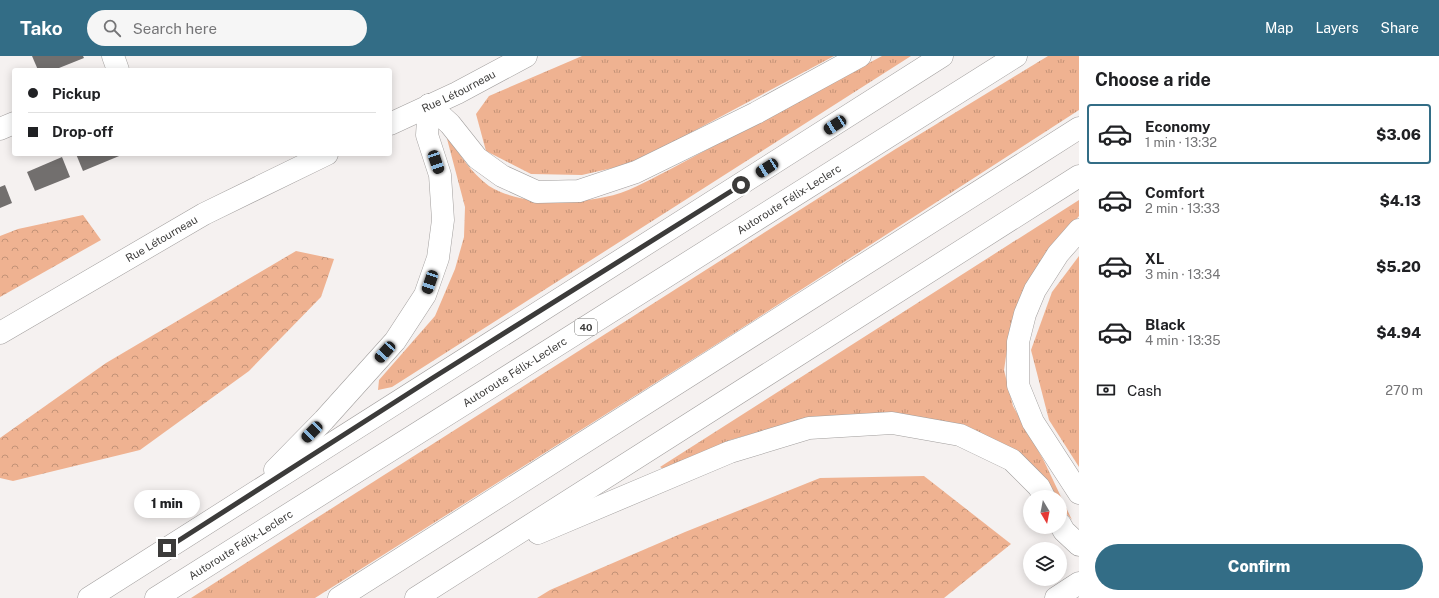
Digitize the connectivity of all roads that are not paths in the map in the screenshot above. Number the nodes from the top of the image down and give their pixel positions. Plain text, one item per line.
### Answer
1 (113, 56) edge
2 (526, 56) edge
3 (860, 56) edge
4 (942, 56) edge
5 (1016, 56) edge
6 (117, 68) edge
7 (429, 105) junction
8 (392, 123) edge
9 (12, 124) edge
10 (0, 128) edge
11 (1079, 128) edge
12 (323, 156) edge
13 (1079, 176) edge
14 (1079, 230) edge
15 (0, 333) edge
16 (1040, 490) edge
17 (1079, 493) edge
18 (246, 499) junction
19 (1067, 534) edge
20 (1079, 545) edge
21 (480, 558) junction
22 (1079, 584) edge
23 (89, 598) edge
24 (156, 598) edge
25 (339, 598) edge
26 (416, 598) edge
27 (1056, 598) edge

1 - 6 main road
2 - 7 main road, Rue Létourneau
3 - 7 main road
4 - 18 main road
5 - 24 main road, Autoroute Félix-Leclerc / 40
7 - 8 main road, Rue Létourneau
7 - 18 main road
9 - 10 main road
11 - 25 main road
12 - 15 main road, Rue Létourneau
13 - 21 main road
14 - 17 main road
16 - 21 main road
18 - 23 main road
19 - 20 main road
21 - 26 main road
22 - 27 main road

